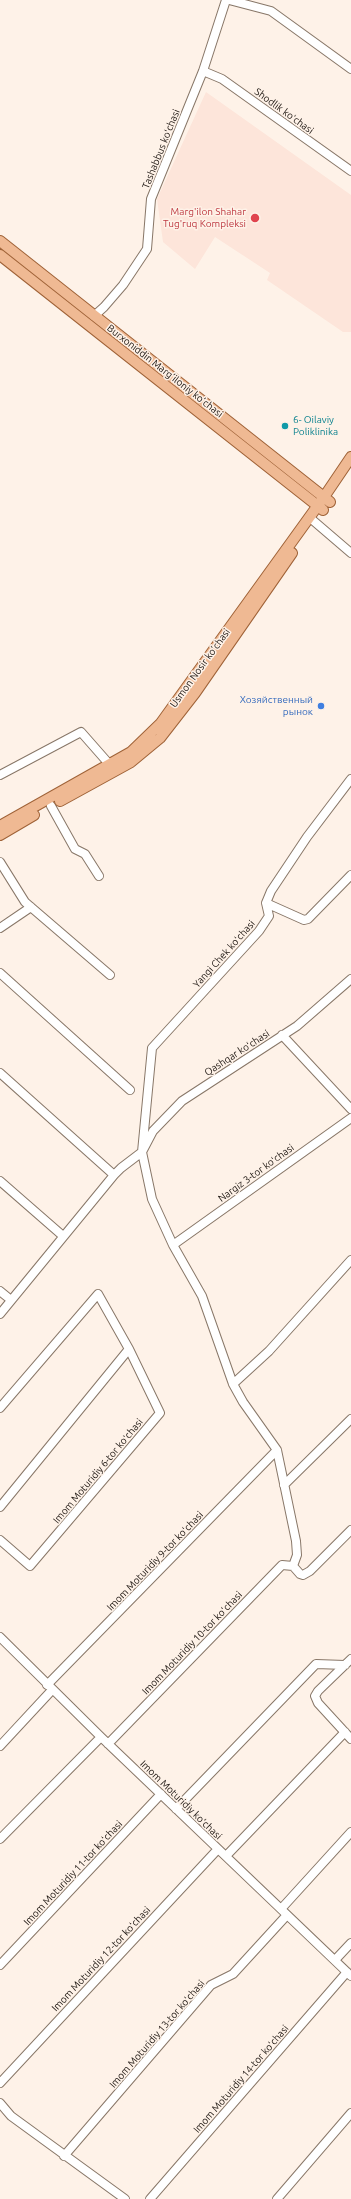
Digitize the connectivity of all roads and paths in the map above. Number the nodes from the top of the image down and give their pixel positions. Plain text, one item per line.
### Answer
1 (228, 0) edge
2 (351, 69) edge
3 (203, 71) junction
4 (351, 171) edge
5 (0, 240) edge
6 (0, 255) edge
7 (94, 316) junction
8 (84, 323) junction
9 (351, 456) edge
10 (327, 499) junction
11 (320, 508) junction
12 (312, 519) junction
13 (351, 553) edge
14 (110, 765) junction
15 (0, 775) edge
16 (351, 779) edge
17 (51, 806) junction
18 (16, 822) junction
19 (0, 826) edge
20 (0, 835) edge
21 (0, 862) edge
22 (351, 874) edge
23 (99, 876) dead end
24 (266, 903) junction
25 (31, 907) junction
26 (0, 928) edge
27 (0, 973) edge
28 (110, 975) dead end
29 (351, 979) edge
30 (282, 1035) junction
31 (0, 1073) edge
32 (130, 1090) dead end
33 (351, 1109) edge
34 (351, 1118) edge
35 (142, 1152) junction
36 (114, 1175) junction
37 (0, 1181) edge
38 (63, 1236) junction
39 (173, 1245) junction
40 (351, 1260) edge
41 (0, 1290) edge
42 (12, 1300) junction
43 (0, 1314) edge
44 (129, 1349) junction
45 (233, 1384) junction
46 (0, 1408) edge
47 (351, 1418) edge
48 (277, 1450) junction
49 (284, 1485) junction
50 (0, 1507) edge
51 (351, 1530) edge
52 (0, 1540) edge
53 (293, 1566) junction
54 (1, 1641) edge
55 (348, 1662) edge
56 (50, 1687) junction
57 (345, 1732) junction
58 (101, 1737) junction
59 (351, 1739) edge
60 (108, 1744) junction
61 (0, 1746) edge
62 (161, 1794) junction
63 (176, 1808) junction
64 (351, 1832) edge
65 (0, 1839) edge
66 (218, 1849) junction
67 (226, 1856) junction
68 (281, 1908) junction
69 (287, 1915) junction
70 (351, 1943) edge
71 (335, 1960) junction
72 (0, 1965) edge
73 (349, 1974) edge
74 (0, 2083) edge
75 (0, 2103) edge
76 (351, 2113) edge
77 (64, 2156) junction
78 (125, 2199) edge
79 (150, 2199) edge
80 (277, 2199) edge

1 - 2 street
1 - 3 street, Tashabbus koʻchasi
3 - 4 street, Shodlik koʻchasi
3 - 7 street, Tashabbus koʻchasi
5 - 7 main road, Burxoniddin Marg’iloniy ko’chasi
6 - 8 main road, Burxoniddin Marg’iloniy ko’chasi
7 - 8 main road
7 - 10 main road, Burxoniddin Marg’iloniy ko’chasi
8 - 11 main road, Burxoniddin Marg’iloniy ko’chasi
9 - 10 main road, Usmon Nosir ko‘chasi
10 - 11 main road, Usmon Nosir ko‘chasi
11 - 12 main road, Usmon Nosir ko‘chasi
12 - 13 street
12 - 14 main road, Usmon Nosir ko‘chasi
12 - 17 main road, Usmon Nosir ko‘chasi
14 - 15 street
14 - 18 main road, Usmon Nosir ko‘chasi
16 - 24 street, Yangi Chek koʻchasi
17 - 18 main road, Usmon Nosir ko‘chasi
17 - 23 street
18 - 19 main road, Usmon Nosir ko‘chasi
18 - 20 main road, Usmon Nosir ko‘chasi
21 - 25 street
22 - 24 street
24 - 35 street, Yangi Chek koʻchasi
25 - 26 street
25 - 28 street
27 - 32 street
29 - 30 street, Qashqar koʻchasi
30 - 33 street
30 - 35 street, Qashqar koʻchasi
31 - 36 street
34 - 39 street, Nargiz 3-tor koʻchasi
35 - 36 street
35 - 39 street
36 - 38 street
37 - 38 street
38 - 42 street
39 - 45 street
40 - 45 street
41 - 42 street
42 - 43 street
44 - 46 street, Imom Moturidiy 6-tor koʻchasi
44 - 50 street
44 - 52 street, Imom Moturidiy 6-tor koʻchasi
45 - 48 street
47 - 49 street
48 - 49 street
48 - 56 street, Imom Moturidiy 9-tor koʻchasi
49 - 53 street
51 - 53 street
53 - 60 street, Imom Moturidiy 10-tor koʻchasi
54 - 56 street, Imom Moturidiy koʻchasi
55 - 57 street
55 - 63 street
56 - 58 street, Imom Moturidiy koʻchasi
56 - 61 street, Imom Moturidiy 9-tor koʻchasi
57 - 59 street
57 - 67 street
58 - 60 street, Imom Moturidiy koʻchasi
58 - 65 street
60 - 62 street, Imom Moturidiy koʻchasi
62 - 63 street, Imom Moturidiy koʻchasi
62 - 72 street, Imom Moturidiy 11-tor koʻchasi
63 - 66 street, Imom Moturidiy koʻchasi
64 - 68 street
66 - 67 street, Imom Moturidiy koʻchasi
66 - 74 street, Imom Moturidiy 12-tor koʻchasi
67 - 68 street, Imom Moturidiy koʻchasi
68 - 69 street, Imom Moturidiy koʻchasi
69 - 71 street, Imom Moturidiy koʻchasi
69 - 77 street, Imom Moturidiy 13-tor koʻchasi
70 - 71 street
71 - 73 street, Imom Moturidiy koʻchasi
73 - 79 street, Imom Moturidiy 14-tor koʻchasi
75 - 77 street
76 - 80 street
77 - 78 street

